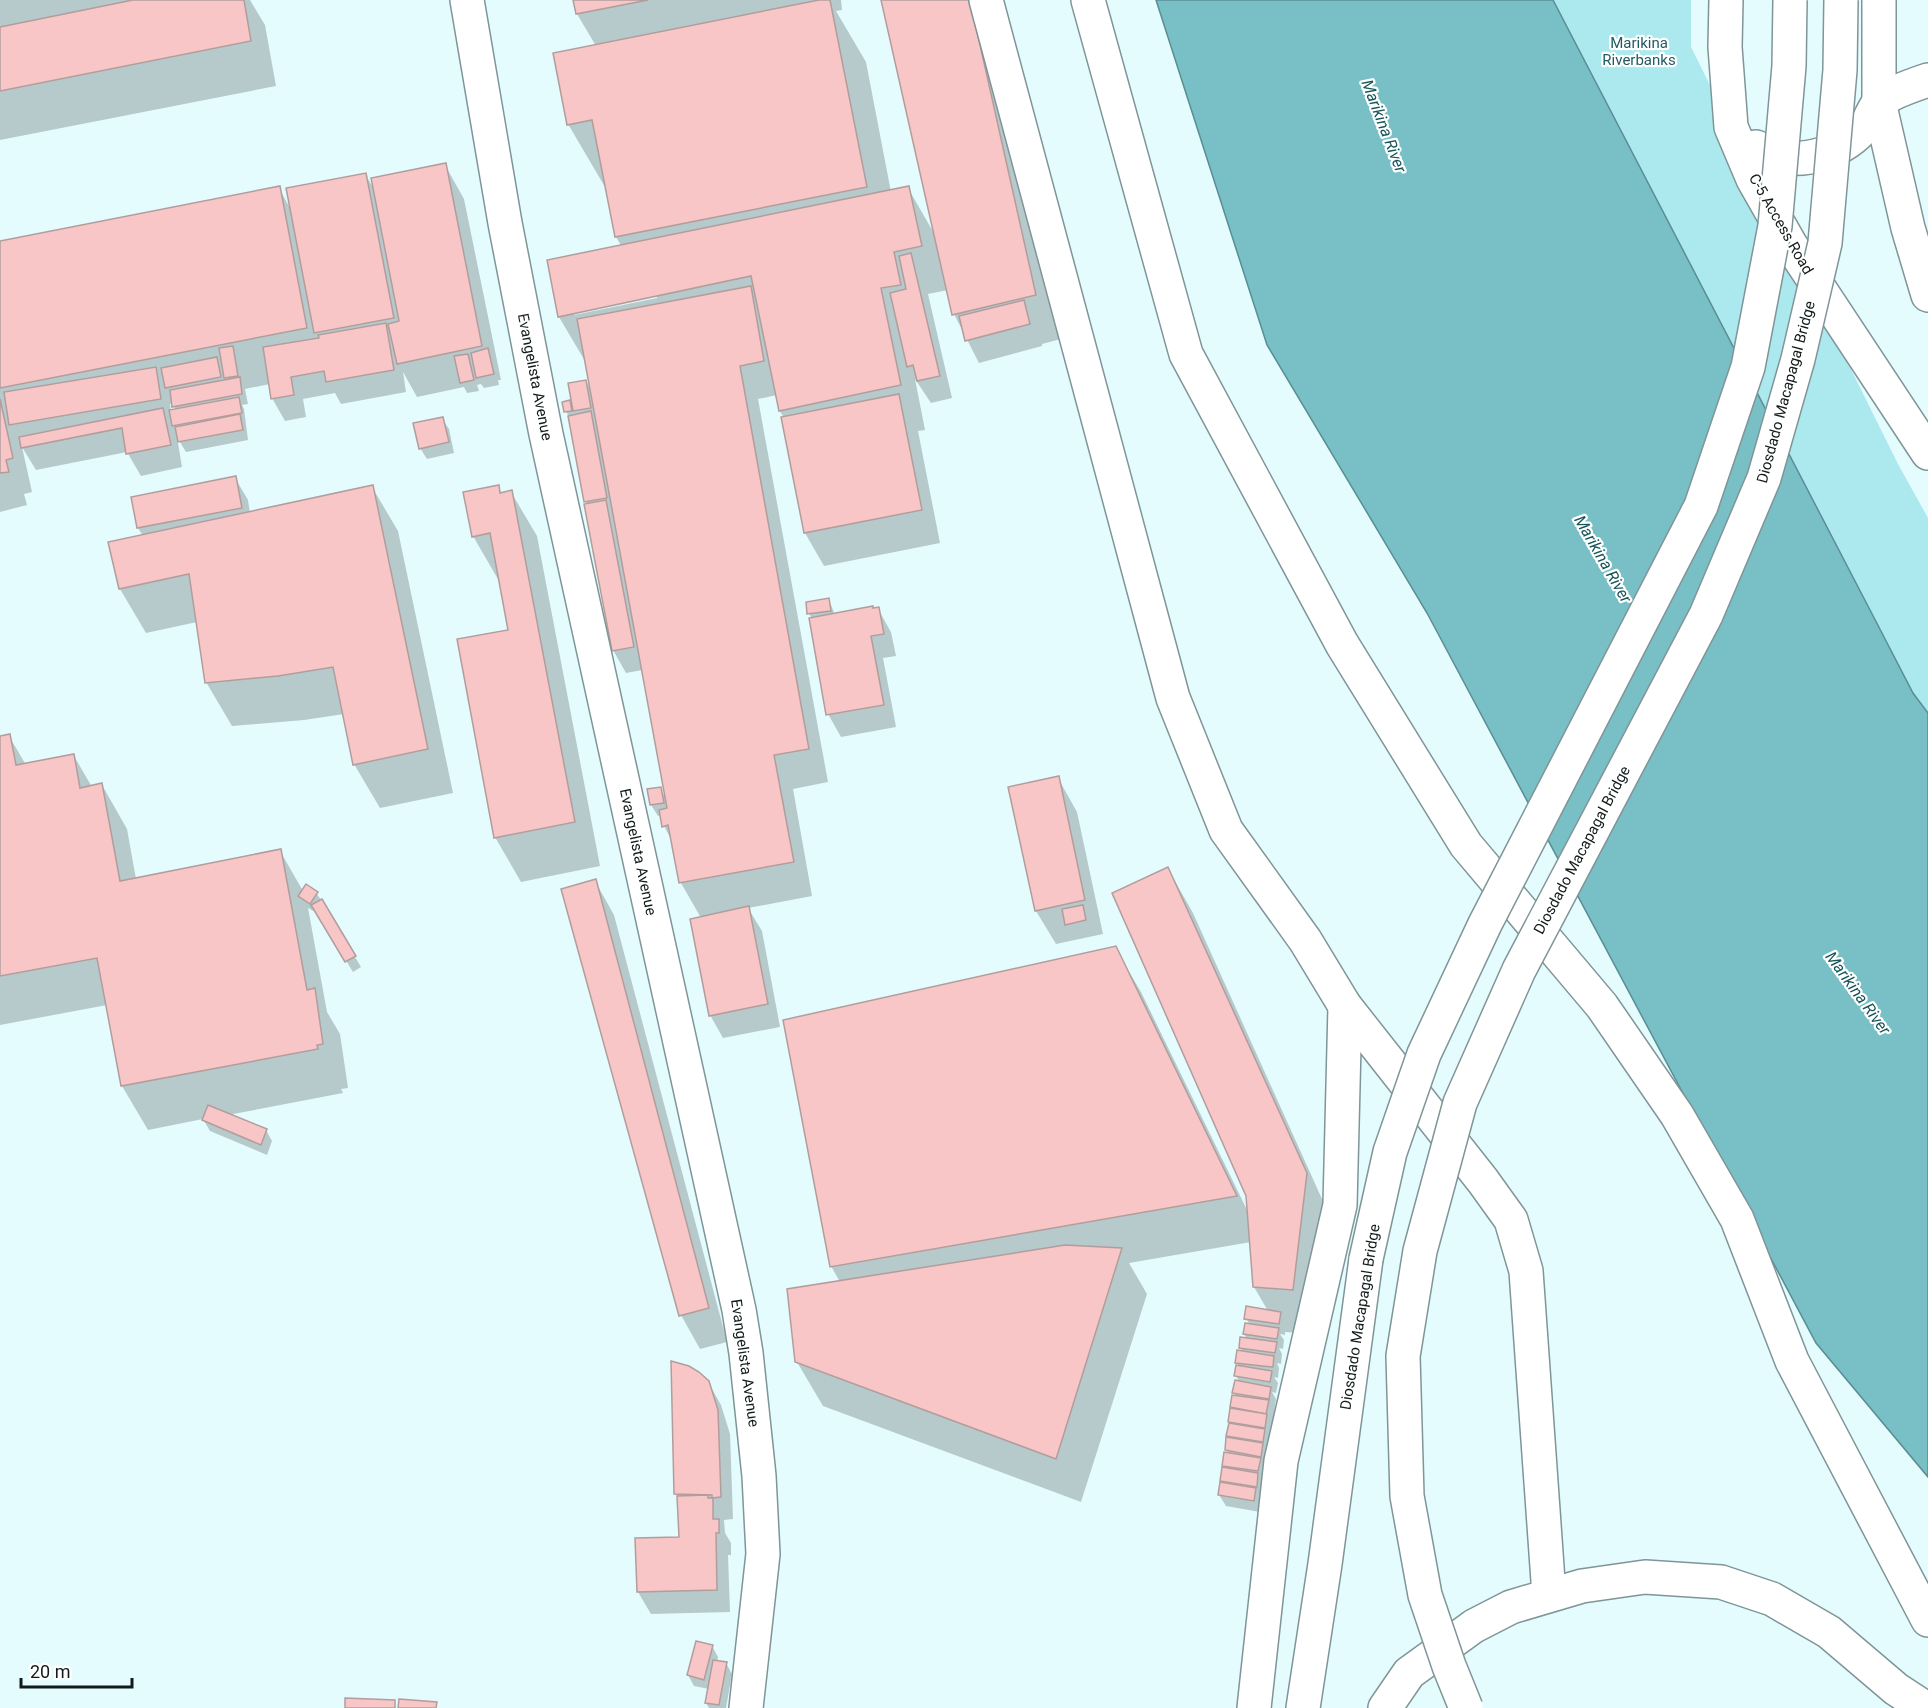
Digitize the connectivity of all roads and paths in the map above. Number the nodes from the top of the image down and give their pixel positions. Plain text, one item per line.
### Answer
1 (467, 0) edge
2 (986, 0) edge
3 (1088, 0) edge
4 (1726, 0) edge
5 (1790, 0) edge
6 (1841, 0) edge
7 (1879, 0) edge
8 (1928, 80) edge
9 (1880, 102) junction
10 (1731, 127) junction
11 (1928, 295) edge
12 (1928, 453) edge
13 (1345, 1006) junction
14 (1549, 1595) junction
15 (1928, 1620) edge
16 (1386, 1707) edge
17 (746, 1708) edge
18 (1254, 1708) edge
19 (1303, 1708) edge
20 (1466, 1708) edge
21 (1925, 1708) edge

1 - 17 main road, Evangelista Avenue
2 - 13 main road
3 - 15 main road
4 - 10 main road, C-5 Access Road
5 - 19 main road, Diosdado Macapagal Bridge, bridge
6 - 20 main road, Diosdado Macapagal Bridge, bridge
7 - 9 main road
8 - 9 main road
9 - 10 main road
9 - 11 main road
10 - 12 main road, C-5 Access Road
13 - 14 main road
13 - 18 main road
14 - 16 main road
14 - 21 main road

